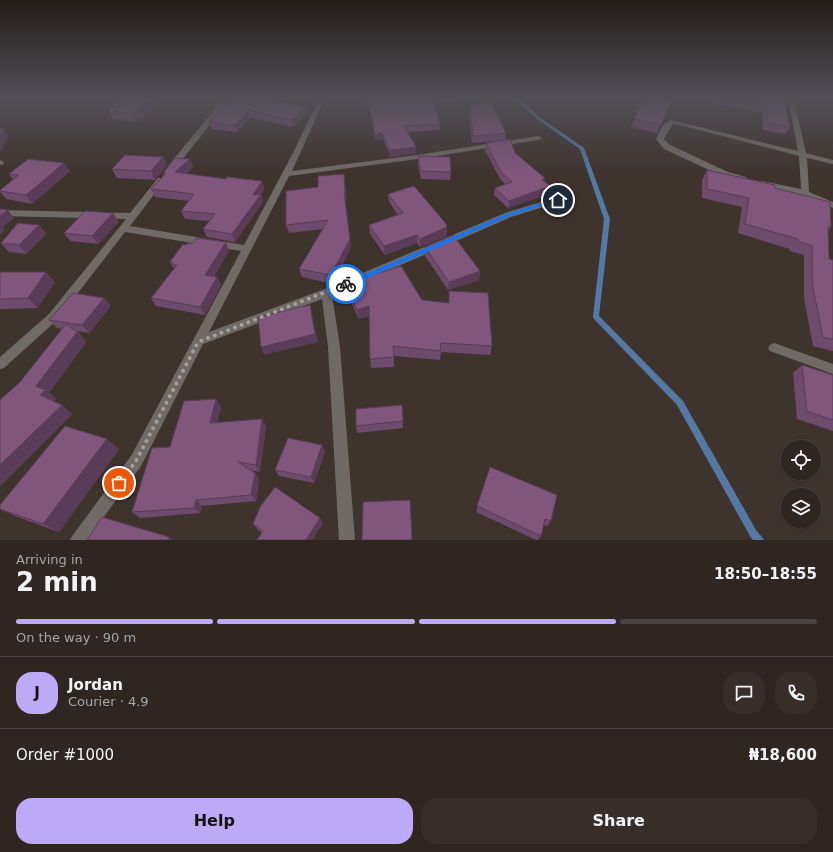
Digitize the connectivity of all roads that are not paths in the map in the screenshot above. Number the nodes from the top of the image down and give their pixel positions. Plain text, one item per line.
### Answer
1 (207, 123) edge
2 (310, 123) edge
3 (670, 123) edge
4 (679, 123) edge
5 (796, 123) edge
6 (538, 138) dead end
7 (803, 156) junction
8 (833, 162) edge
9 (286, 174) junction
10 (805, 193) junction
11 (570, 196) dead end
12 (833, 205) edge
13 (0, 213) edge
14 (132, 216) junction
15 (122, 228) junction
16 (246, 249) junction
17 (326, 293) junction
18 (198, 342) junction
19 (774, 348) dead end
20 (0, 364) edge
21 (833, 369) edge
22 (78, 540) edge
23 (347, 540) edge

1 - 14 street
2 - 9 street
3 - 10 street
4 - 7 street
5 - 7 street
6 - 9 street
7 - 8 street
7 - 10 street
9 - 16 street
10 - 12 street
11 - 17 street
13 - 14 street
14 - 15 street
15 - 16 street
15 - 20 street
16 - 18 street
17 - 18 street
17 - 23 street
18 - 22 street
19 - 21 street

